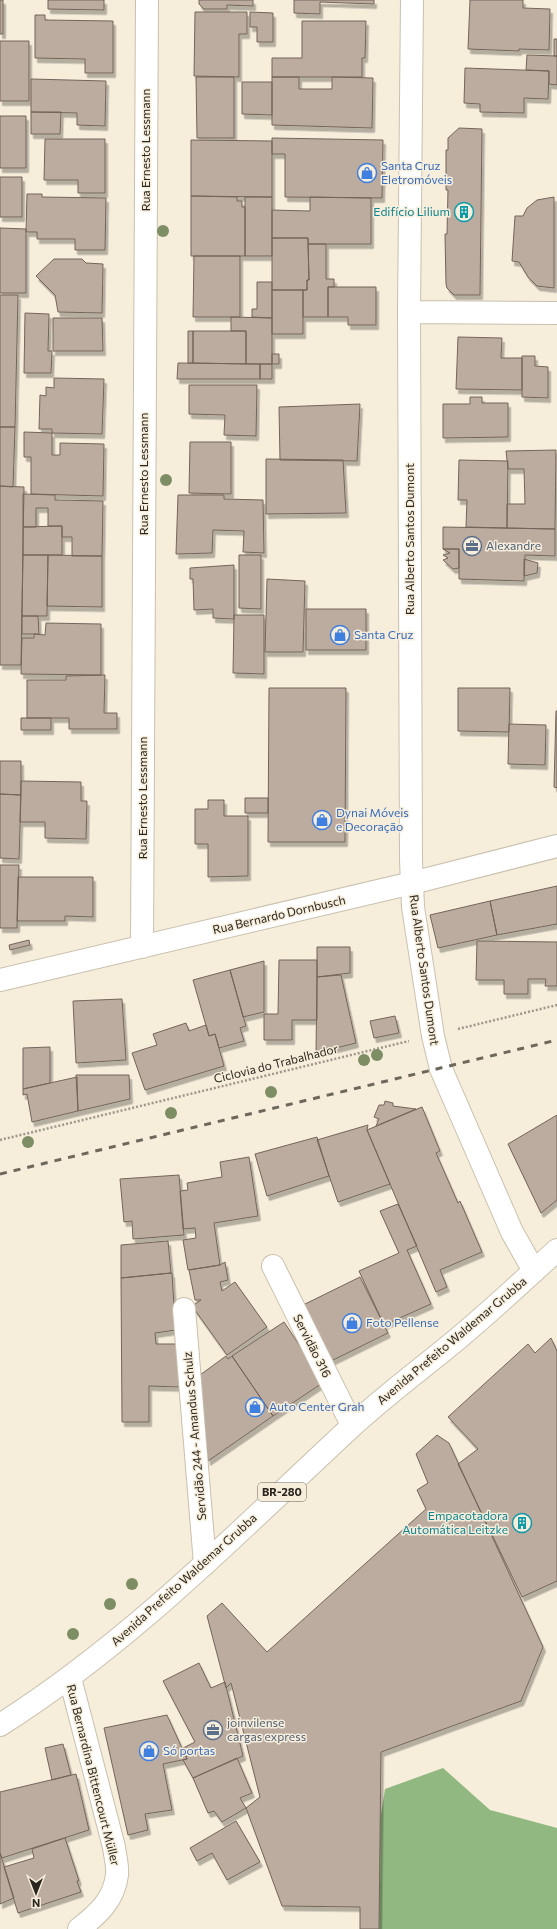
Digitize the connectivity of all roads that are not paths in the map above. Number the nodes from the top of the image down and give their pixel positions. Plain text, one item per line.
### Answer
1 (147, 0) edge
2 (412, 0) edge
3 (409, 312) junction
4 (557, 313) edge
5 (557, 846) edge
6 (412, 883) junction
7 (142, 948) junction
8 (0, 980) edge
9 (557, 1250) edge
10 (272, 1266) dead end
11 (534, 1271) junction
12 (184, 1309) dead end
13 (352, 1426) junction
14 (205, 1564) junction
15 (70, 1678) junction
16 (0, 1725) edge
17 (80, 1929) edge

1 - 7 main road, Rua Ernesto Lessmann
2 - 3 main road, Rua Alberto Santos Dumont
3 - 4 main road
3 - 6 main road, Rua Alberto Santos Dumont
5 - 6 main road, Rua Bernardo Dornbusch
6 - 7 main road, Rua Bernardo Dornbusch
6 - 11 main road, Rua Alberto Santos Dumont
7 - 8 main road, Rua Bernardo Dornbusch
9 - 11 main road, Avenida Prefeito Waldemar Grubba / BR-280
10 - 13 main road, Servidão 316
11 - 13 main road, Avenida Prefeito Waldemar Grubba / BR-280
12 - 14 main road, Servidão 244 - Amandus Schulz
13 - 14 main road, Avenida Prefeito Waldemar Grubba / BR-280
14 - 15 main road, Avenida Prefeito Waldemar Grubba / BR-280
15 - 16 main road, Avenida Prefeito Waldemar Grubba / BR-280
15 - 17 main road, Rua Bernardina Bittencourt Müller

